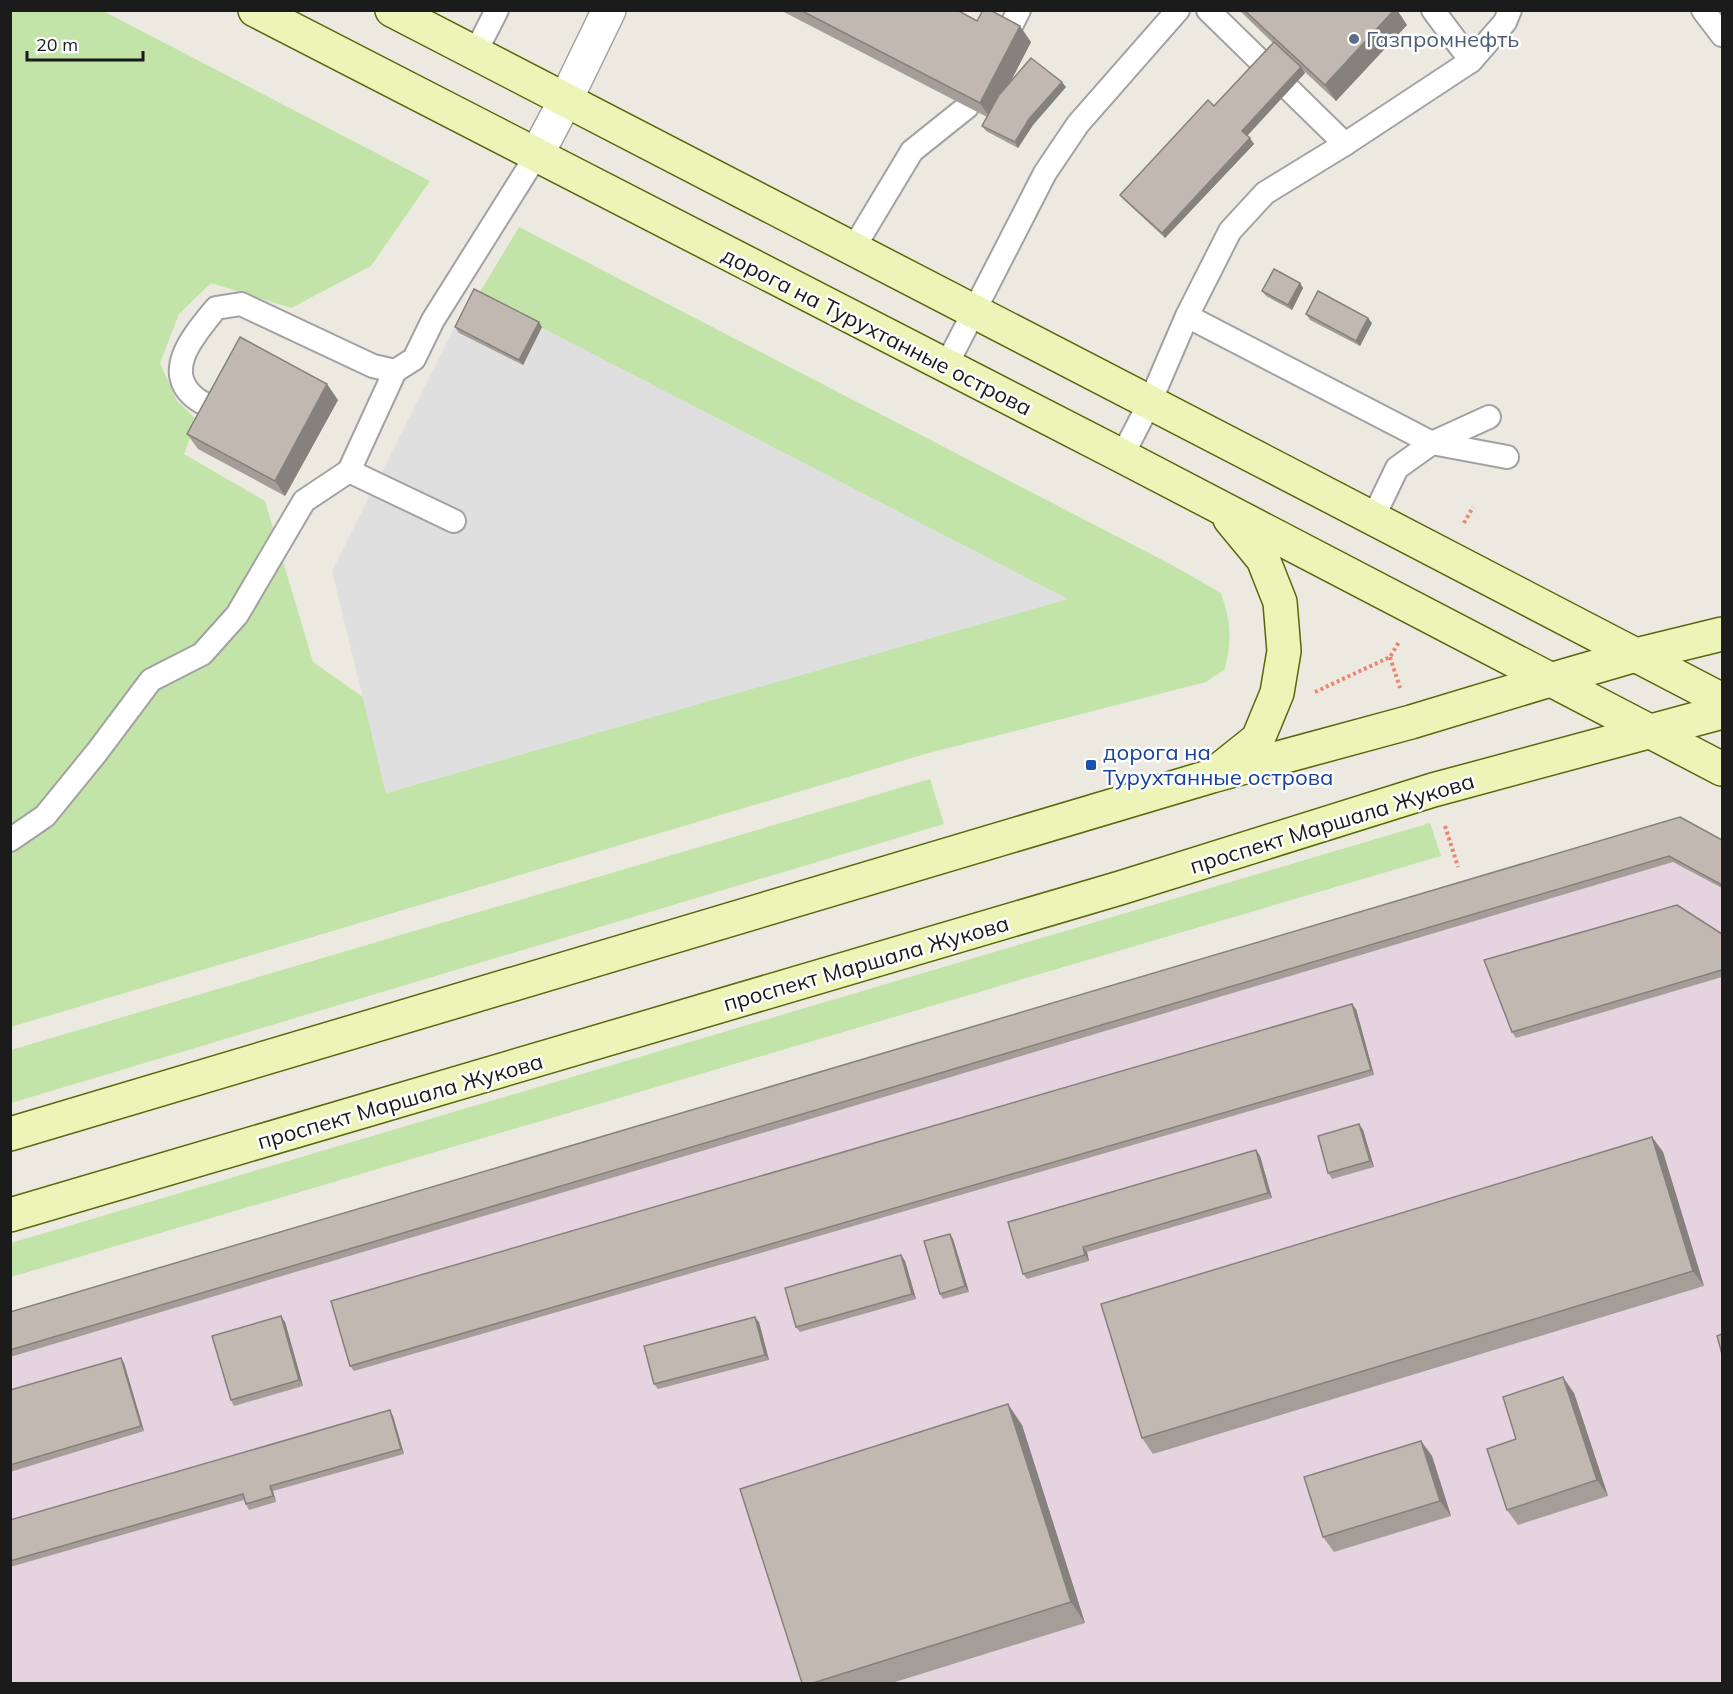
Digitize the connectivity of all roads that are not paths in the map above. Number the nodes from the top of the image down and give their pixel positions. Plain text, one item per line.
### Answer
1 (255, 10) edge
2 (392, 10) edge
3 (497, 10) edge
4 (609, 10) edge
5 (1178, 10) edge
6 (1208, 10) edge
7 (1433, 10) edge
8 (1510, 10) edge
9 (1703, 10) edge
10 (1722, 35) edge
11 (475, 53) junction
12 (1471, 61) junction
13 (566, 101) junction
14 (967, 107) edge
15 (1345, 144) junction
16 (536, 156) junction
17 (853, 249) junction
18 (974, 311) junction
19 (1187, 316) junction
20 (946, 366) junction
21 (395, 371) junction
22 (1150, 402) junction
23 (219, 411) edge
24 (1489, 417) dead end
25 (1432, 443) junction
26 (1122, 456) junction
27 (1507, 457) dead end
28 (349, 471) junction
29 (1222, 508) junction
30 (1373, 518) junction
31 (454, 521) dead end
32 (1722, 634) edge
33 (1636, 655) junction
34 (1550, 680) junction
35 (1722, 700) edge
36 (1722, 712) edge
37 (1648, 732) junction
38 (1722, 769) edge
39 (1212, 776) junction
40 (10, 840) edge
41 (10, 1134) edge
42 (10, 1215) edge

1 - 16 main road, дорога на Турухтанные острова
2 - 11 main road
3 - 11 lane
4 - 13 street
5 - 18 lane
6 - 15 lane
7 - 12 lane
8 - 12 lane
9 - 10 lane
11 - 13 main road
12 - 15 lane
13 - 16 street
13 - 17 main road
14 - 17 lane
15 - 19 lane
16 - 20 main road, дорога на Турухтанные острова
16 - 21 lane
17 - 18 main road
18 - 20 lane
18 - 22 main road
19 - 22 lane
19 - 25 lane
20 - 26 main road, дорога на Турухтанные острова
21 - 23 lane
21 - 28 lane
22 - 26 lane
22 - 30 main road
24 - 25 lane
25 - 27 lane
25 - 30 lane
26 - 29 main road, дорога на Турухтанные острова
28 - 31 lane
28 - 40 lane
29 - 34 main road, дорога на Турухтанные острова
29 - 39 main road
30 - 33 main road
32 - 33 main road
33 - 34 main road
33 - 35 main road
34 - 37 main road, дорога на Турухтанные острова
34 - 39 main road
36 - 37 main road, проспект Маршала Жукова
37 - 38 main road, дорога на Турухтанные острова
37 - 42 main road, проспект Маршала Жукова
39 - 41 main road

